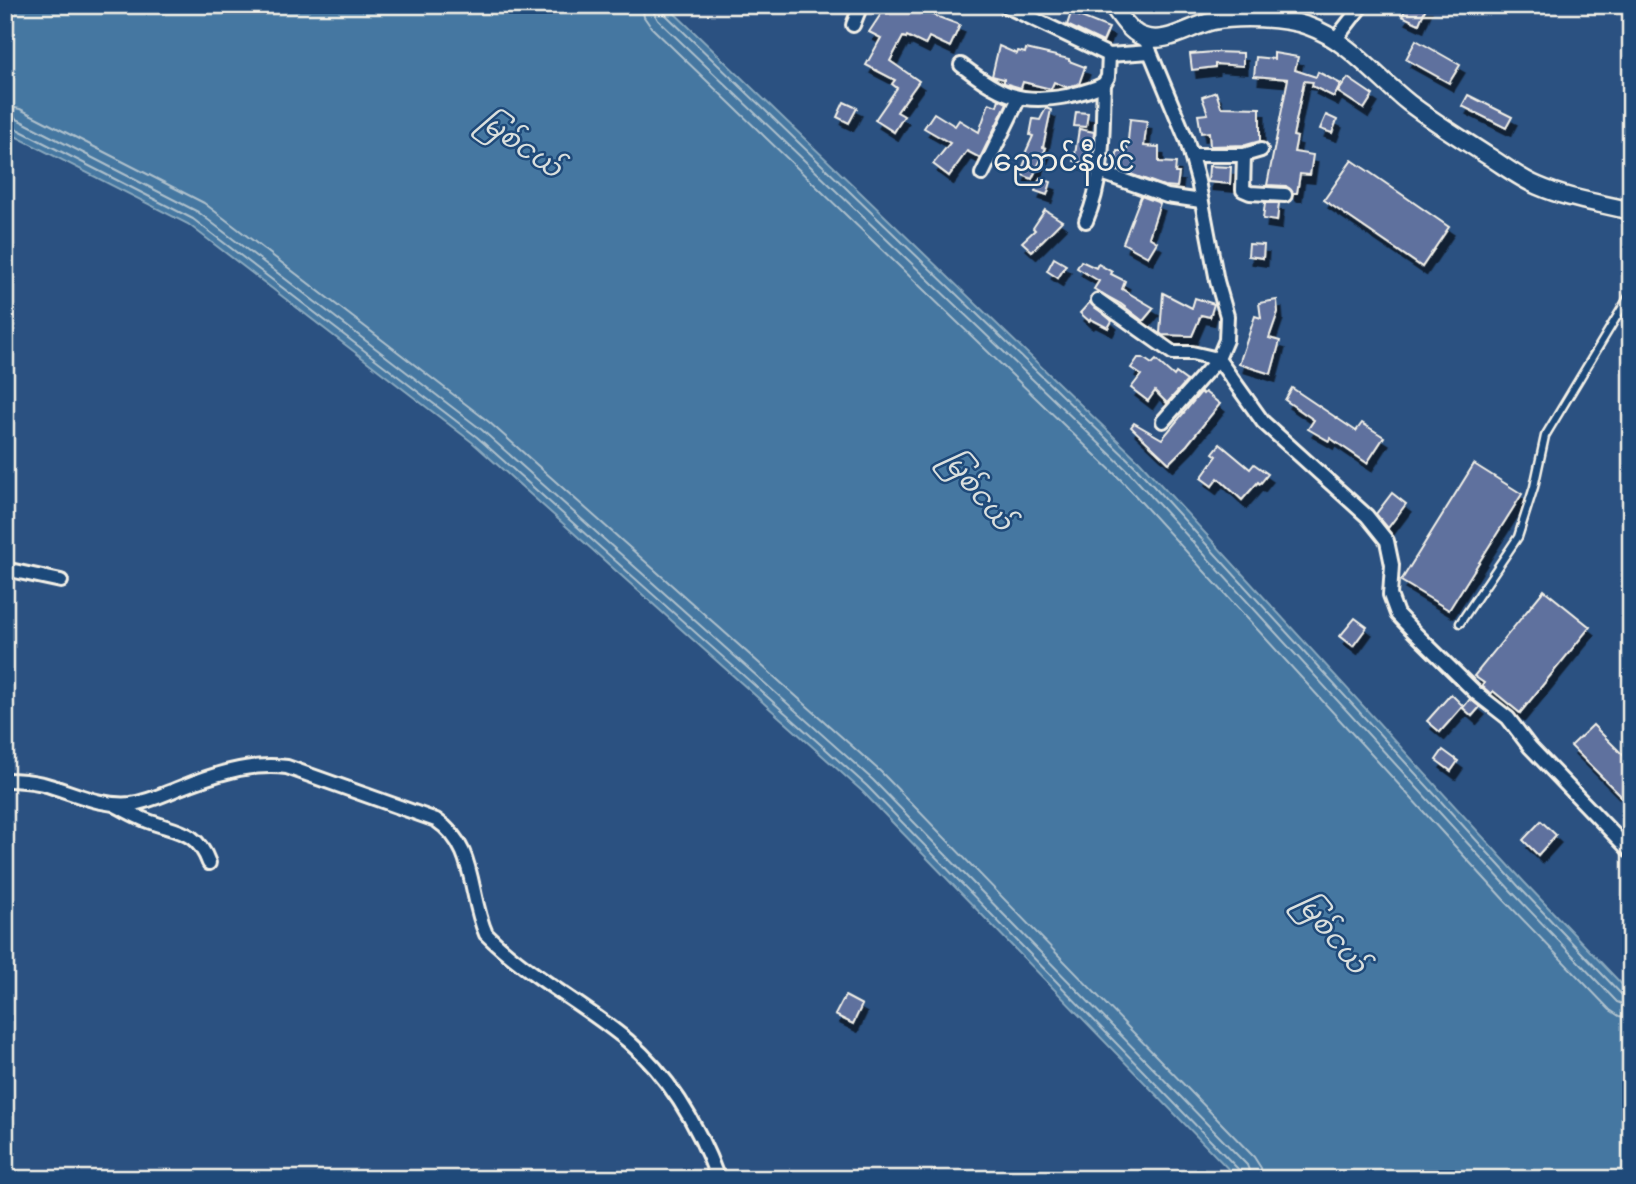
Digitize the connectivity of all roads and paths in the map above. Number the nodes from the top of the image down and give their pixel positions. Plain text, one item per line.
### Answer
1 (861, 5) edge
2 (1004, 5) edge
3 (1112, 5) edge
4 (1363, 5) edge
5 (853, 25) dead end
6 (1335, 40) junction
7 (1147, 44) junction
8 (1109, 55) junction
9 (961, 65) dead end
10 (1104, 84) junction
11 (1019, 98) junction
12 (1261, 150) dead end
13 (1191, 155) junction
14 (1244, 155) junction
15 (1100, 172) junction
16 (982, 174) dead end
17 (1286, 195) dead end
18 (1201, 201) junction
19 (1631, 211) edge
20 (1086, 221) dead end
21 (1631, 293) edge
22 (1098, 300) dead end
23 (1218, 359) junction
24 (1163, 421) dead end
25 (5, 569) edge
26 (61, 581) dead end
27 (1460, 623) dead end
28 (5, 780) edge
29 (113, 804) junction
30 (1631, 852) edge
31 (209, 863) dead end
32 (718, 1179) edge

1 - 5 street
2 - 8 street
3 - 7 street
4 - 6 street
6 - 7 street
6 - 19 street
7 - 8 street
7 - 13 street
8 - 10 street
9 - 11 street
10 - 11 street
10 - 15 street
11 - 16 street
12 - 14 street
13 - 14 street
13 - 18 street
14 - 17 street
15 - 18 street
15 - 20 street
18 - 23 street
21 - 27 lane
22 - 23 street
23 - 24 street
23 - 30 street
25 - 26 street
28 - 29 street
29 - 31 street
29 - 32 street

